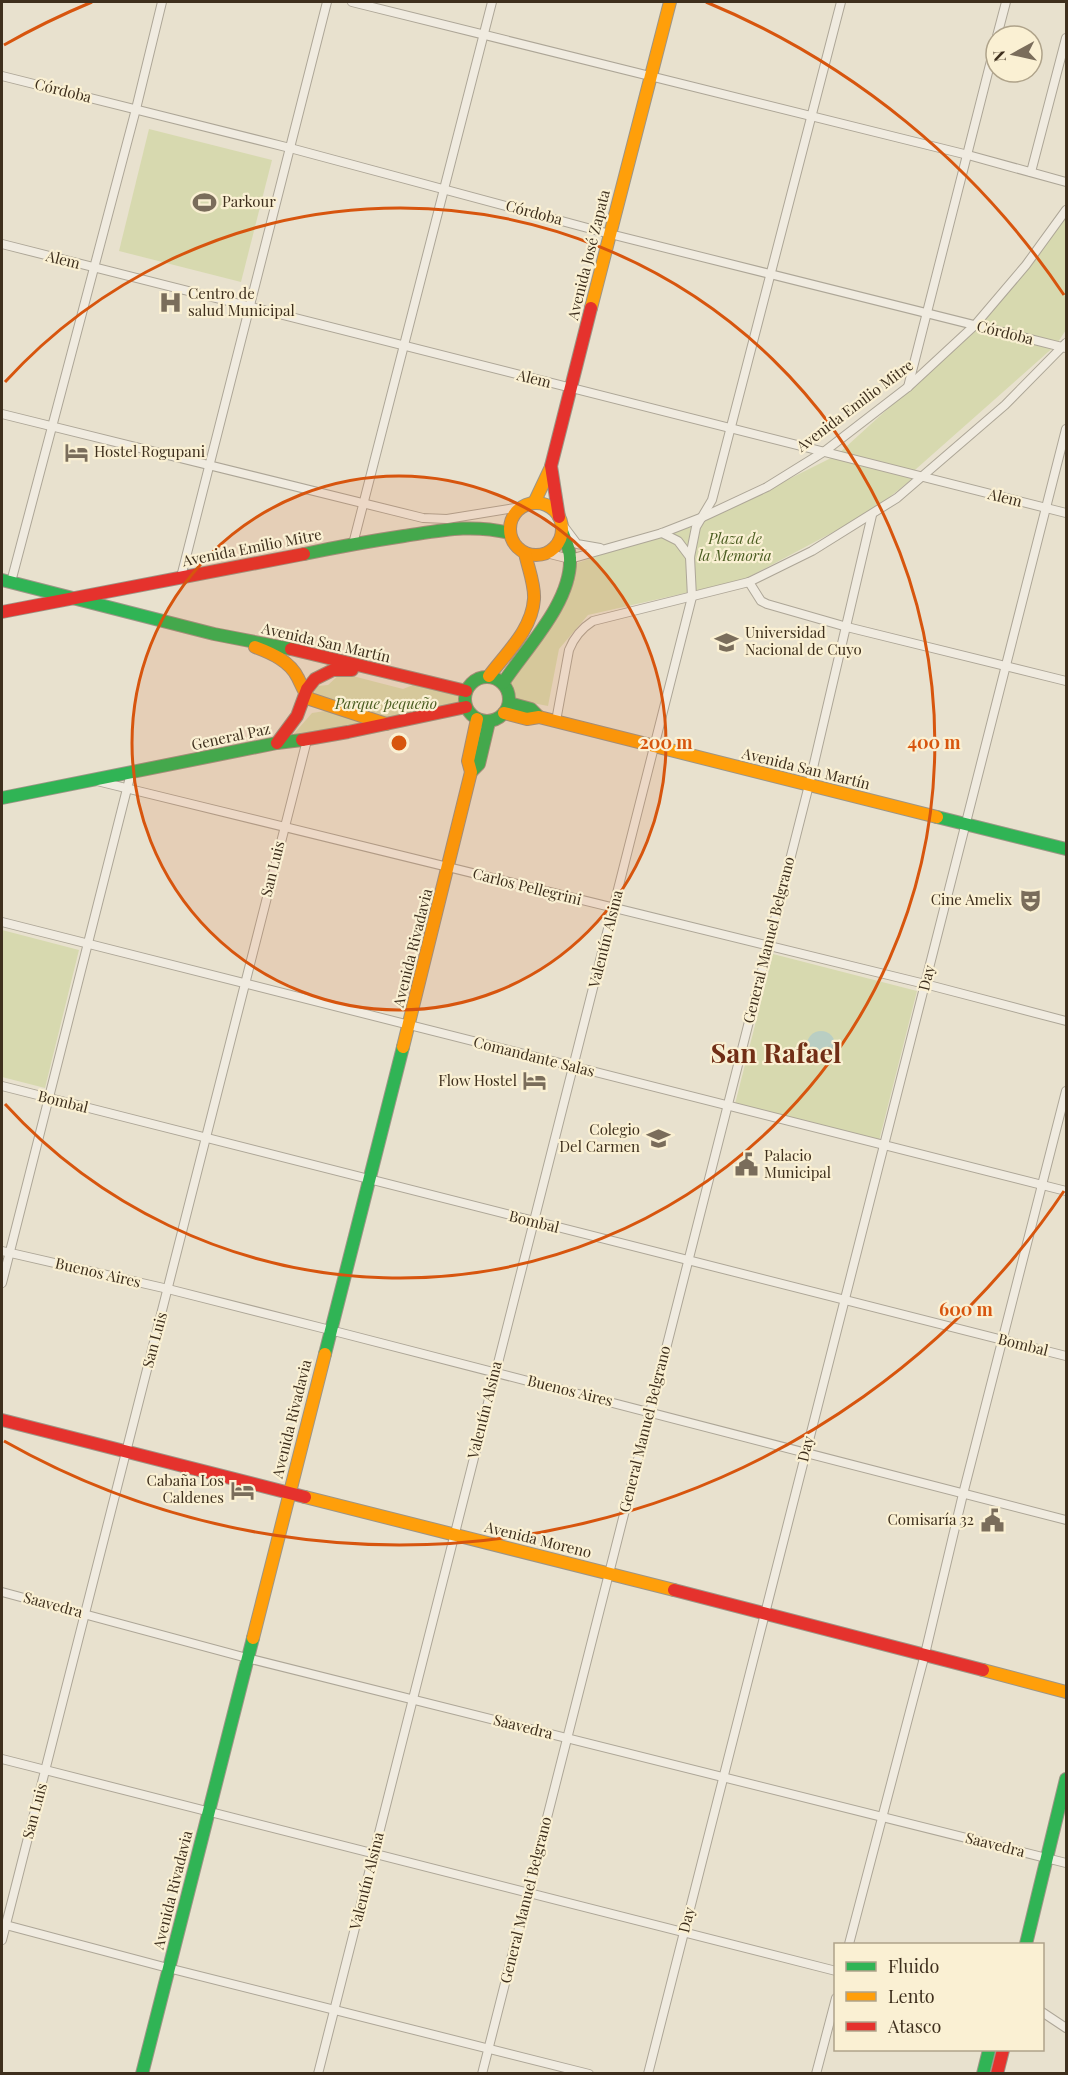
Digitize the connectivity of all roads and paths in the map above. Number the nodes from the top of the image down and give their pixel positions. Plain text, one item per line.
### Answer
1 (162, 2) edge
2 (327, 2) edge
3 (352, 2) edge
4 (492, 2) edge
5 (670, 2) edge
6 (839, 2) edge
7 (1006, 2) edge
8 (1000, 24) edge
9 (483, 35) junction
10 (1066, 38) edge
11 (2, 76) edge
12 (650, 77) junction
13 (985, 84) edge
14 (136, 109) junction
15 (810, 117) junction
16 (290, 148) junction
17 (968, 155) junction
18 (1031, 172) junction
19 (1066, 182) edge
20 (445, 189) junction
21 (1066, 210) edge
22 (610, 234) junction
23 (2, 244) edge
24 (94, 268) junction
25 (770, 274) junction
26 (249, 307) junction
27 (928, 314) junction
28 (975, 326) junction
29 (405, 346) junction
30 (1065, 346) edge
31 (908, 387) junction
32 (571, 388) junction
33 (2, 414) edge
34 (52, 426) junction
35 (730, 429) junction
36 (1066, 429) edge
37 (825, 451) junction
38 (208, 465) junction
39 (551, 466) junction
40 (922, 477) junction
41 (534, 503) junction
42 (364, 504) junction
43 (521, 507) junction
44 (1047, 509) junction
45 (1066, 513) edge
46 (872, 514) junction
47 (704, 517) junction
48 (561, 524) junction
49 (510, 533) junction
50 (662, 533) junction
51 (354, 544) junction
52 (606, 549) junction
53 (525, 553) junction
54 (546, 553) junction
55 (690, 557) junction
56 (570, 559) junction
57 (181, 577) junction
58 (6, 581) edge
59 (749, 582) junction
60 (692, 597) junction
61 (73, 598) junction
62 (2, 612) edge
63 (847, 627) junction
64 (214, 634) junction
65 (1007, 665) junction
66 (489, 676) junction
67 (411, 678) junction
68 (1066, 681) edge
69 (503, 683) junction
70 (466, 691) junction
71 (305, 695) junction
72 (466, 707) junction
73 (507, 708) junction
74 (483, 720) junction
75 (556, 721) junction
76 (386, 725) junction
77 (307, 740) junction
78 (277, 743) junction
79 (654, 746) junction
80 (131, 773) junction
81 (92, 780) junction
82 (809, 785) junction
83 (127, 789) junction
84 (2, 798) edge
85 (966, 824) junction
86 (284, 827) junction
87 (1066, 849) edge
88 (449, 867) junction
89 (614, 908) junction
90 (2, 922) edge
91 (88, 943) junction
92 (768, 946) junction
93 (245, 984) junction
94 (925, 984) junction
95 (1066, 1021) edge
96 (409, 1025) junction
97 (573, 1067) junction
98 (2, 1086) edge
99 (1066, 1091) edge
100 (48, 1098) junction
101 (727, 1106) junction
102 (206, 1138) junction
103 (884, 1145) junction
104 (369, 1180) junction
105 (1042, 1185) junction
106 (1066, 1191) edge
107 (534, 1221) junction
108 (5, 1252) edge
109 (688, 1260) junction
110 (2, 1283) edge
111 (168, 1289) junction
112 (845, 1300) junction
113 (330, 1330) junction
114 (1004, 1340) junction
115 (1066, 1356) edge
116 (494, 1372) junction
117 (650, 1412) junction
118 (2, 1420) edge
119 (126, 1450) junction
120 (805, 1452) junction
121 (290, 1492) junction
122 (963, 1494) junction
123 (1066, 1520) edge
124 (455, 1534) junction
125 (609, 1573) junction
126 (2, 1592) edge
127 (765, 1613) junction
128 (84, 1614) junction
129 (925, 1654) junction
130 (247, 1658) junction
131 (1066, 1692) edge
132 (413, 1699) junction
133 (567, 1738) junction
134 (2, 1759) edge
135 (45, 1771) junction
136 (723, 1777) junction
137 (1066, 1779) edge
138 (208, 1812) junction
139 (882, 1816) junction
140 (374, 1854) junction
141 (1046, 1858) junction
142 (1066, 1863) edge
143 (528, 1894) junction
144 (3, 1925) edge
145 (684, 1932) junction
146 (2, 1940) edge
147 (849, 1943) edge
148 (1026, 1943) edge
149 (168, 1968) junction
150 (834, 1970) edge
151 (834, 2006) edge
152 (334, 2010) junction
153 (1044, 2013) edge
154 (1066, 2028) edge
155 (489, 2048) junction
156 (989, 2051) edge
157 (1002, 2051) edge
158 (142, 2073) edge
159 (318, 2073) edge
160 (483, 2073) edge
161 (589, 2073) edge
162 (648, 2073) edge
163 (816, 2073) edge
164 (992, 2073) edge

1 - 14 street
2 - 16 street
3 - 9 street
4 - 9 street
5 - 12 main road, Avenida José Zapata
6 - 15 street, Valentín Alsina
7 - 8 street
9 - 12 street
9 - 20 street
10 - 18 street
11 - 14 street, Córdoba
12 - 15 street
12 - 22 main road, Avenida José Zapata
13 - 17 street
14 - 16 street, Córdoba
14 - 24 street
15 - 17 street
15 - 25 street, Valentín Alsina
16 - 20 street, Córdoba
16 - 26 street
17 - 18 street
17 - 27 street
18 - 19 street
20 - 22 street, Córdoba
20 - 29 street
21 - 28 street, Avenida Emilio Mitre
22 - 25 street, Córdoba
22 - 32 main road, Avenida José Zapata
23 - 24 street, Alem
24 - 26 street, Alem
24 - 34 street
25 - 27 street, Córdoba
25 - 35 street, Valentín Alsina
26 - 29 street, Alem
26 - 38 street
27 - 28 street, Córdoba
27 - 31 street
28 - 30 street, Córdoba
28 - 31 street, Avenida Emilio Mitre
29 - 32 street, Alem
29 - 42 street
30 - 40 street
31 - 37 street, Avenida Emilio Mitre
32 - 35 street, Alem
32 - 39 main road, Avenida José Zapata
33 - 34 street
34 - 38 street
34 - 58 street
35 - 37 street, Alem
35 - 47 street, Valentín Alsina
36 - 44 street, Day
37 - 40 street, Alem
37 - 47 street, Avenida Emilio Mitre
38 - 42 street
38 - 57 street
39 - 41 main road
39 - 48 main road, Avenida José Zapata
40 - 44 street, Alem
40 - 46 street
41 - 43 main road
41 - 48 main road
42 - 43 street
42 - 51 street
43 - 49 main road
44 - 45 street, Alem
44 - 65 street, Day
46 - 59 street
46 - 63 street, General Manuel Belgrano
47 - 50 street, Avenida Emilio Mitre
47 - 55 street, Valentín Alsina
48 - 52 street, Avenida Emilio Mitre
48 - 54 main road
48 - 56 main road, Avenida José Zapata
49 - 51 main road, Avenida Emilio Mitre
49 - 53 main road
50 - 52 street, Avenida Emilio Mitre
50 - 55 street
51 - 57 main road, Avenida Emilio Mitre
52 - 56 street, Avenida Emilio Mitre
53 - 54 main road
53 - 66 main road
54 - 56 street, Avenida Emilio Mitre
55 - 60 street, Valentín Alsina
56 - 69 main road, Avenida José Zapata
57 - 61 main road, Avenida Emilio Mitre
58 - 61 main road, Avenida San Martín
59 - 60 street
59 - 63 street
60 - 75 street
60 - 79 street, Valentín Alsina
61 - 62 main road, Avenida Emilio Mitre
61 - 64 main road, Avenida San Martín
63 - 65 street
63 - 82 street, General Manuel Belgrano
64 - 67 main road, Avenida San Martín
64 - 71 main road, Avenida San Martín
65 - 68 street
65 - 85 street, Day
66 - 69 main road
66 - 70 main road
67 - 70 main road, Avenida San Martín
67 - 71 main road
69 - 73 main road
70 - 72 main road
71 - 76 main road
71 - 78 main road
72 - 74 main road
72 - 76 main road, General Paz
73 - 74 main road
73 - 75 main road, Avenida San Martín
74 - 88 main road, Avenida Rivadavia
75 - 79 main road, Avenida San Martín
76 - 77 main road, General Paz
77 - 78 main road, General Paz
77 - 86 street, San Luis
78 - 80 main road, General Paz
79 - 82 main road, Avenida San Martín
79 - 89 street, Valentín Alsina
80 - 81 main road, General Paz
80 - 83 street
81 - 83 street, Carlos Pellegrini
81 - 84 main road, General Paz
82 - 85 main road, Avenida San Martín
82 - 92 street, General Manuel Belgrano
83 - 86 street, Carlos Pellegrini
83 - 91 street
85 - 87 main road, Avenida San Martín
85 - 94 street, Day
86 - 88 street, Carlos Pellegrini
86 - 93 street, San Luis
88 - 89 street, Carlos Pellegrini
88 - 96 main road, Avenida Rivadavia
89 - 92 street, Carlos Pellegrini
89 - 97 street, Valentín Alsina
90 - 91 street, Comandante Salas
91 - 93 street, Comandante Salas
91 - 100 street
92 - 94 street, Carlos Pellegrini
92 - 101 street, General Manuel Belgrano
93 - 96 street, Comandante Salas
93 - 102 street, San Luis
94 - 95 street, Carlos Pellegrini
94 - 103 street, Day
96 - 97 street, Comandante Salas
96 - 104 main road, Avenida Rivadavia
97 - 101 street, Comandante Salas
97 - 107 street, Valentín Alsina
98 - 100 street, Bombal
99 - 105 street
100 - 102 street, Bombal
100 - 108 street
101 - 103 street, Comandante Salas
101 - 109 street, General Manuel Belgrano
102 - 104 street, Bombal
102 - 111 street, San Luis
103 - 105 street, Comandante Salas
103 - 112 street, Day
104 - 107 street, Bombal
104 - 113 main road, Avenida Rivadavia
105 - 106 street, Comandante Salas
105 - 114 street
107 - 109 street, Bombal
107 - 116 street, Valentín Alsina
108 - 110 street
108 - 111 street, Buenos Aires
109 - 112 street, Bombal
109 - 117 street, General Manuel Belgrano
111 - 113 street, Buenos Aires
111 - 119 street, San Luis
112 - 114 street, Bombal
112 - 120 street, Day
113 - 116 street, Buenos Aires
113 - 121 main road, Avenida Rivadavia
114 - 115 street, Bombal
114 - 122 street
116 - 117 street, Buenos Aires
116 - 124 street, Valentín Alsina
117 - 120 street, Buenos Aires
117 - 125 street, General Manuel Belgrano
118 - 119 main road, Avenida Moreno
119 - 121 main road, Avenida Moreno
119 - 128 street, San Luis
120 - 122 street, Buenos Aires
120 - 127 street, Day
121 - 124 main road, Avenida Moreno
121 - 130 main road, Avenida Rivadavia
122 - 123 street, Buenos Aires
122 - 129 street
124 - 125 main road, Avenida Moreno
124 - 132 street, Valentín Alsina
125 - 127 main road, Avenida Moreno
125 - 133 street, General Manuel Belgrano
126 - 128 street, Saavedra
127 - 129 main road, Avenida Moreno
127 - 136 street, Day
128 - 130 street, Saavedra
128 - 135 street, San Luis
129 - 131 main road, Avenida Moreno
129 - 139 street
130 - 132 street, Saavedra
130 - 138 main road, Avenida Rivadavia
132 - 133 street, Saavedra
132 - 140 street, Valentín Alsina
133 - 136 street, Saavedra
133 - 143 street, General Manuel Belgrano
134 - 135 street
135 - 138 street
135 - 144 street, San Luis
136 - 139 street, Saavedra
136 - 145 street, Day
137 - 141 main road
138 - 140 street
138 - 149 main road, Avenida Rivadavia
139 - 141 street, Saavedra
139 - 147 street
140 - 143 street
140 - 152 street, Valentín Alsina
141 - 142 street, Saavedra
141 - 148 main road
143 - 145 street
143 - 155 street, General Manuel Belgrano
144 - 146 street, San Luis
144 - 149 street
145 - 150 street
145 - 162 street, Day
149 - 152 street
149 - 158 main road, Avenida Rivadavia
151 - 163 street
152 - 155 street
152 - 159 street, Valentín Alsina
153 - 154 street
155 - 160 street, General Manuel Belgrano
155 - 161 street
156 - 164 main road
157 - 164 main road

